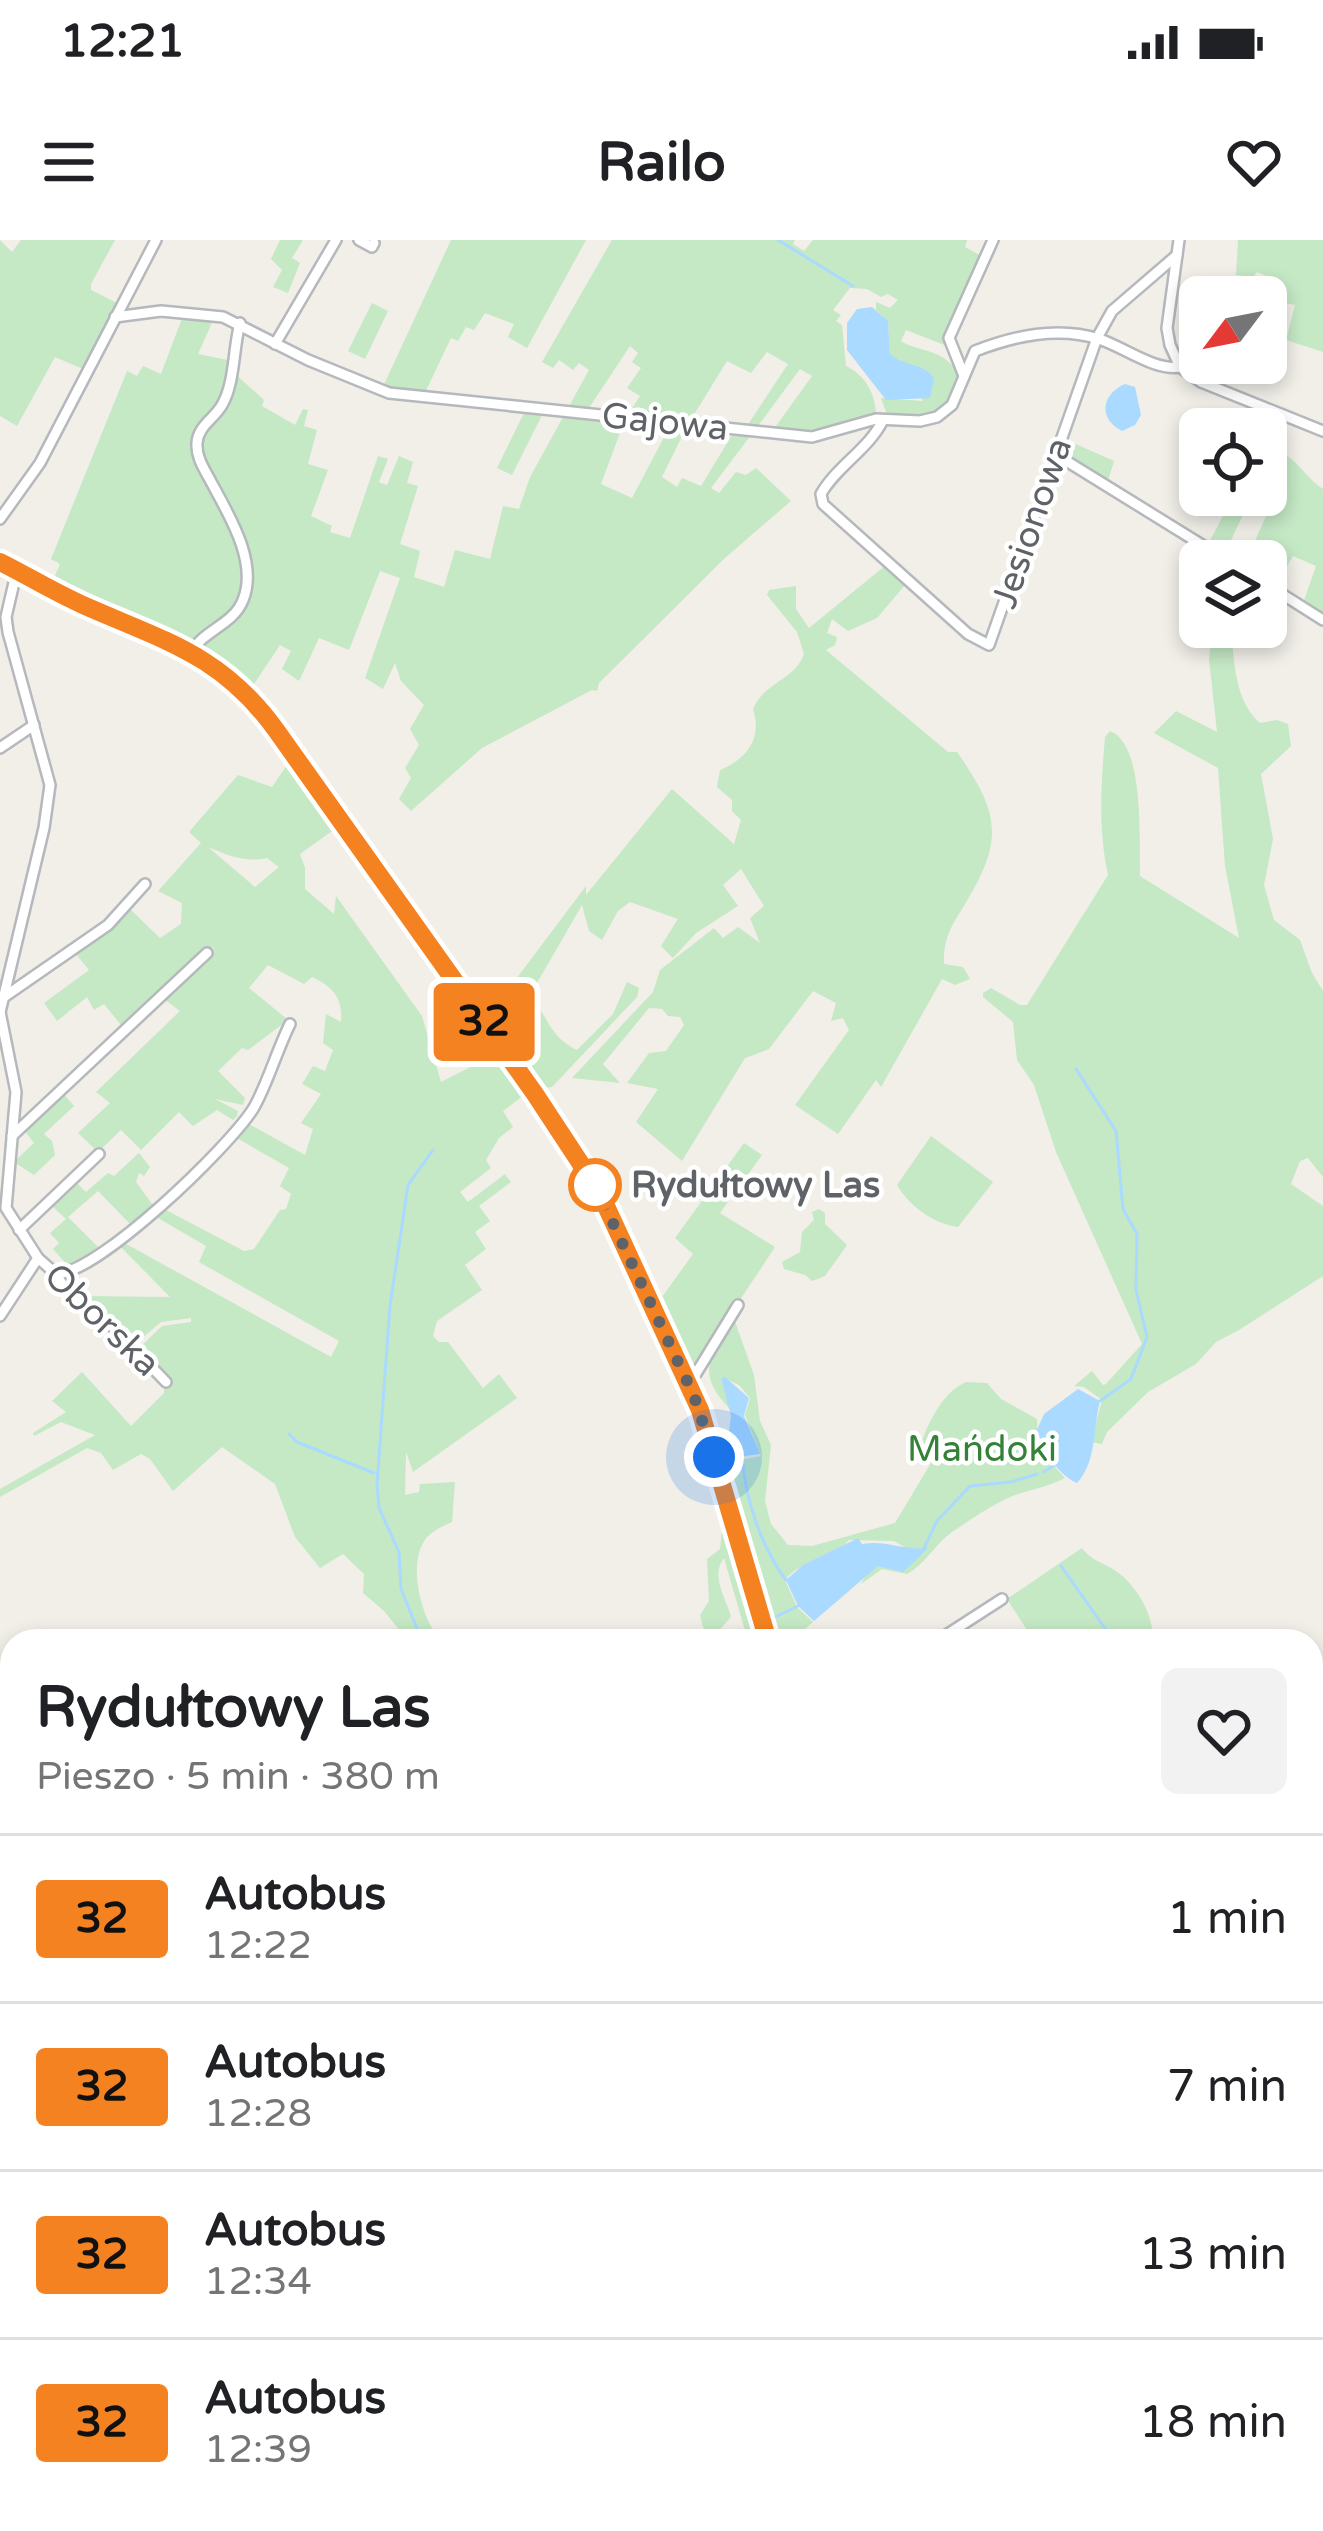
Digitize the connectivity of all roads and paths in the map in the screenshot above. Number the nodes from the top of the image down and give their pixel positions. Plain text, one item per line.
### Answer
1 (156, 240) edge
2 (336, 240) edge
3 (359, 240) edge
4 (993, 240) edge
5 (1179, 240) edge
6 (374, 243) edge
7 (1177, 255) junction
8 (116, 317) junction
9 (240, 323) junction
10 (1096, 338) junction
11 (274, 344) junction
12 (975, 352) junction
13 (954, 354) junction
14 (1179, 365) edge
15 (1179, 367) edge
16 (964, 376) junction
17 (1206, 384) edge
18 (883, 420) junction
19 (1323, 431) edge
20 (1055, 454) junction
21 (0, 518) edge
22 (1194, 540) edge
23 (0, 565) edge
24 (16, 574) junction
25 (1287, 597) edge
26 (1323, 620) edge
27 (4, 630) edge
28 (191, 652) junction
29 (34, 725) junction
30 (0, 748) edge
31 (145, 884) dead end
32 (207, 953) dead end
33 (4, 997) junction
34 (0, 1012) edge
35 (290, 1024) dead end
36 (16, 1131) junction
37 (99, 1154) dead end
38 (19, 1230) junction
39 (38, 1258) junction
40 (56, 1274) junction
41 (738, 1305) dead end
42 (0, 1316) edge
43 (166, 1382) dead end
44 (689, 1385) junction
45 (1002, 1600) dead end
46 (764, 1629) edge
47 (956, 1629) edge

1 - 8 street
2 - 11 street
3 - 6 street
4 - 13 street
5 - 7 street
7 - 10 street, Jesionowa
7 - 14 street
8 - 9 street, Gajowa
8 - 21 street
9 - 11 street, Gajowa
9 - 28 street
10 - 12 street
10 - 15 street
10 - 20 street, Jesionowa
11 - 18 street, Gajowa
12 - 13 street
12 - 16 street, Gajowa
13 - 16 street
16 - 18 street, Gajowa
17 - 19 street
18 - 20 street, Jesionowa
20 - 22 street
23 - 24 main road
24 - 27 street
24 - 28 main road
25 - 26 street
27 - 29 street
28 - 44 main road
29 - 30 street
29 - 33 street
31 - 33 street
32 - 36 street
33 - 34 street
34 - 36 street
35 - 40 street
36 - 38 street
37 - 38 street
38 - 39 street, Oborska
39 - 40 street, Oborska
39 - 42 street
40 - 43 street, Oborska
41 - 44 street
44 - 46 main road
45 - 47 street

